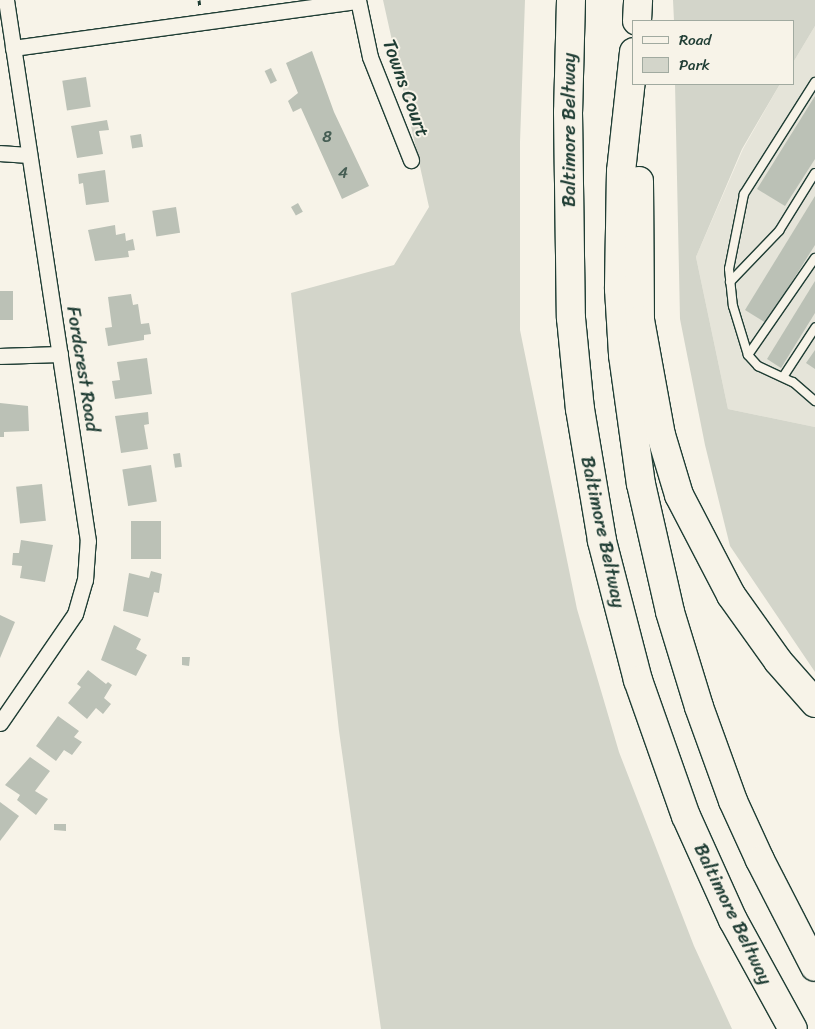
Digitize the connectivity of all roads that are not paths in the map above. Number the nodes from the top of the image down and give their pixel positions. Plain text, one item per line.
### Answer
1 (6, 0) edge
2 (358, 0) edge
3 (571, 0) edge
4 (638, 0) edge
5 (636, 20) edge
6 (13, 48) junction
7 (632, 66) edge
8 (815, 82) edge
9 (635, 85) edge
10 (0, 153) edge
11 (29, 155) junction
12 (411, 160) dead end
13 (815, 173) edge
14 (815, 258) edge
15 (730, 282) junction
16 (815, 328) edge
17 (60, 354) junction
18 (748, 354) junction
19 (0, 356) edge
20 (783, 377) junction
21 (815, 401) edge
22 (815, 703) edge
23 (1, 720) edge
24 (753, 959) junction
25 (815, 967) edge
26 (775, 1029) edge
27 (793, 1029) edge

1 - 6 street, Fordcrest Road
2 - 6 street, Towns Court
2 - 12 street, Towns Court
3 - 24 highway, Baltimore Beltway
4 - 5 highway
6 - 11 street, Fordcrest Road
7 - 25 highway
8 - 15 lane
9 - 22 highway
10 - 11 street
11 - 17 street, Fordcrest Road
13 - 15 lane
14 - 18 lane
15 - 18 lane
16 - 20 lane
17 - 19 street
17 - 23 street, Fordcrest Road
18 - 20 lane
20 - 21 lane
24 - 26 highway
24 - 27 highway, Baltimore Beltway

